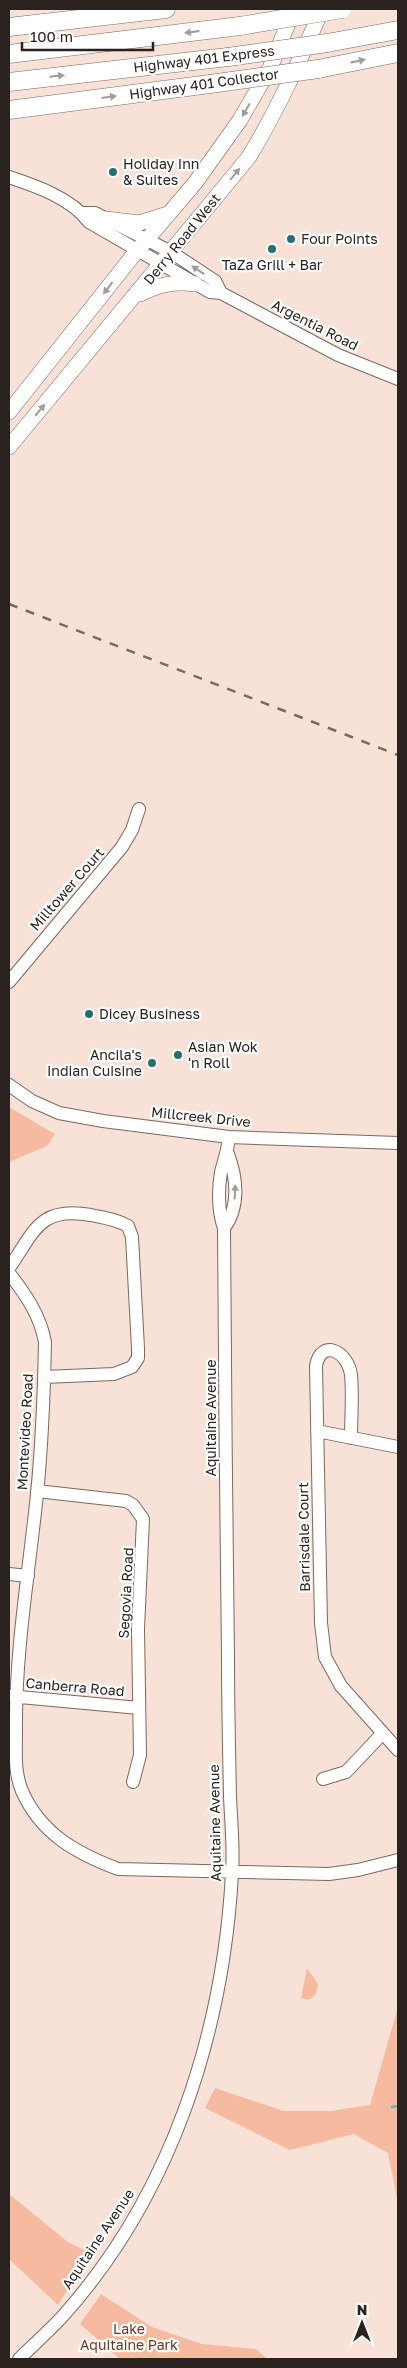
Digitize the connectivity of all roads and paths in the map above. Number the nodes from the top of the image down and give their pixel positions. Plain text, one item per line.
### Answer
1 (166, 9) edge
2 (294, 9) edge
3 (322, 9) edge
4 (342, 9) edge
5 (9, 27) edge
6 (398, 30) edge
7 (398, 53) edge
8 (9, 54) edge
9 (9, 82) edge
10 (9, 110) edge
11 (9, 178) edge
12 (82, 213) junction
13 (170, 214) junction
14 (106, 219) junction
15 (142, 245) junction
16 (166, 258) junction
17 (195, 284) junction
18 (221, 293) junction
19 (134, 297) junction
20 (398, 379) edge
21 (9, 412) edge
22 (9, 447) edge
23 (139, 810) dead end
24 (9, 982) edge
25 (9, 1085) edge
26 (229, 1137) junction
27 (398, 1143) edge
28 (9, 1268) edge
29 (9, 1274) edge
30 (44, 1376) junction
31 (317, 1430) junction
32 (351, 1438) junction
33 (398, 1447) edge
34 (37, 1491) junction
35 (9, 1574) edge
36 (28, 1576) junction
37 (12, 1697) edge
38 (139, 1708) junction
39 (382, 1734) junction
40 (398, 1750) edge
41 (324, 1779) dead end
42 (133, 1782) dead end
43 (398, 1860) edge
44 (233, 1871) junction
45 (19, 2359) edge

1 - 5 highway
2 -> 13 main road, Derry Road West
16 -> 3 main road, Derry Road West
4 -> 8 highway, Highway 401 Express, bridge
9 -> 6 highway, Highway 401 Express, bridge
10 -> 7 highway, Highway 401 Collector, bridge
11 - 12 street, Argentia Road
12 - 14 street, Argentia Road
12 - 15 street, Argentia Road
13 - 14 main road
13 - 15 main road, Derry Road West
14 - 15 street, Argentia Road
15 - 16 street, Argentia Road
15 -> 21 main road, Derry Road West
16 - 17 street, Argentia Road
18 -> 16 street, Argentia Road
16 - 19 main road, Derry Road West
17 - 18 street, Argentia Road
17 - 19 main road
18 - 20 street, Argentia Road
22 -> 19 main road, Derry Road West
23 - 24 street, Milltower Court
25 - 26 street, Millcreek Drive
26 - 27 street, Millcreek Drive
26 - 44 street, Aquitaine Avenue
28 - 30 street
29 - 30 street, Montevideo Road
30 - 34 street, Montevideo Road
31 - 32 street
31 - 32 street, Barrisdale Court
31 - 39 street, Barrisdale Court
32 - 33 street
34 - 36 street, Montevideo Road
34 - 38 street, Segovia Road
35 - 36 street
36 - 37 street, Montevideo Road
37 - 38 street, Canberra Road
37 - 44 street, Montevideo Road
38 - 42 street, Segovia Road
39 - 40 street, Barrisdale Court
39 - 41 street
43 - 44 street, Montevideo Road
44 - 45 street, Aquitaine Avenue

